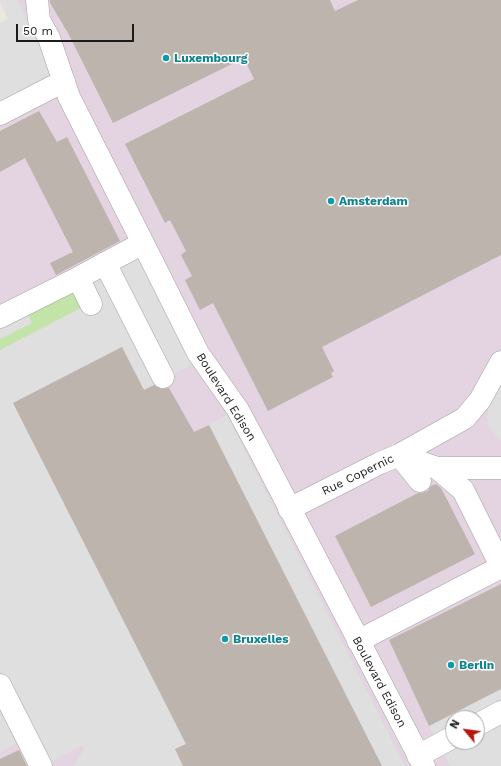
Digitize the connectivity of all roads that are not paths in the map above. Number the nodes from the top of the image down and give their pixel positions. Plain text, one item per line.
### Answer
1 (37, 0) edge
2 (64, 82) junction
3 (0, 114) edge
4 (143, 243) junction
5 (105, 263) junction
6 (78, 278) junction
7 (91, 304) dead end
8 (0, 317) edge
9 (501, 362) edge
10 (164, 377) dead end
11 (399, 455) junction
12 (437, 468) junction
13 (501, 468) edge
14 (420, 481) dead end
15 (289, 509) junction
16 (501, 566) edge
17 (358, 641) junction
18 (0, 685) edge
19 (501, 712) edge
20 (485, 721) edge
21 (445, 743) edge
22 (421, 761) edge
23 (41, 766) edge

1 - 2 lane, Boulevard Edison
2 - 3 lane
2 - 4 lane, Boulevard Edison
4 - 5 lane
4 - 15 lane, Boulevard Edison
5 - 6 lane
5 - 10 lane
6 - 7 lane
6 - 8 lane
9 - 11 lane
11 - 12 lane, Rue Copernic
11 - 14 lane
11 - 15 lane, Rue Copernic
12 - 13 lane, Rue Copernic
12 - 16 lane
15 - 17 lane, Boulevard Edison
16 - 17 lane
17 - 22 lane, Boulevard Edison
18 - 23 lane
19 - 20 lane
21 - 22 lane

